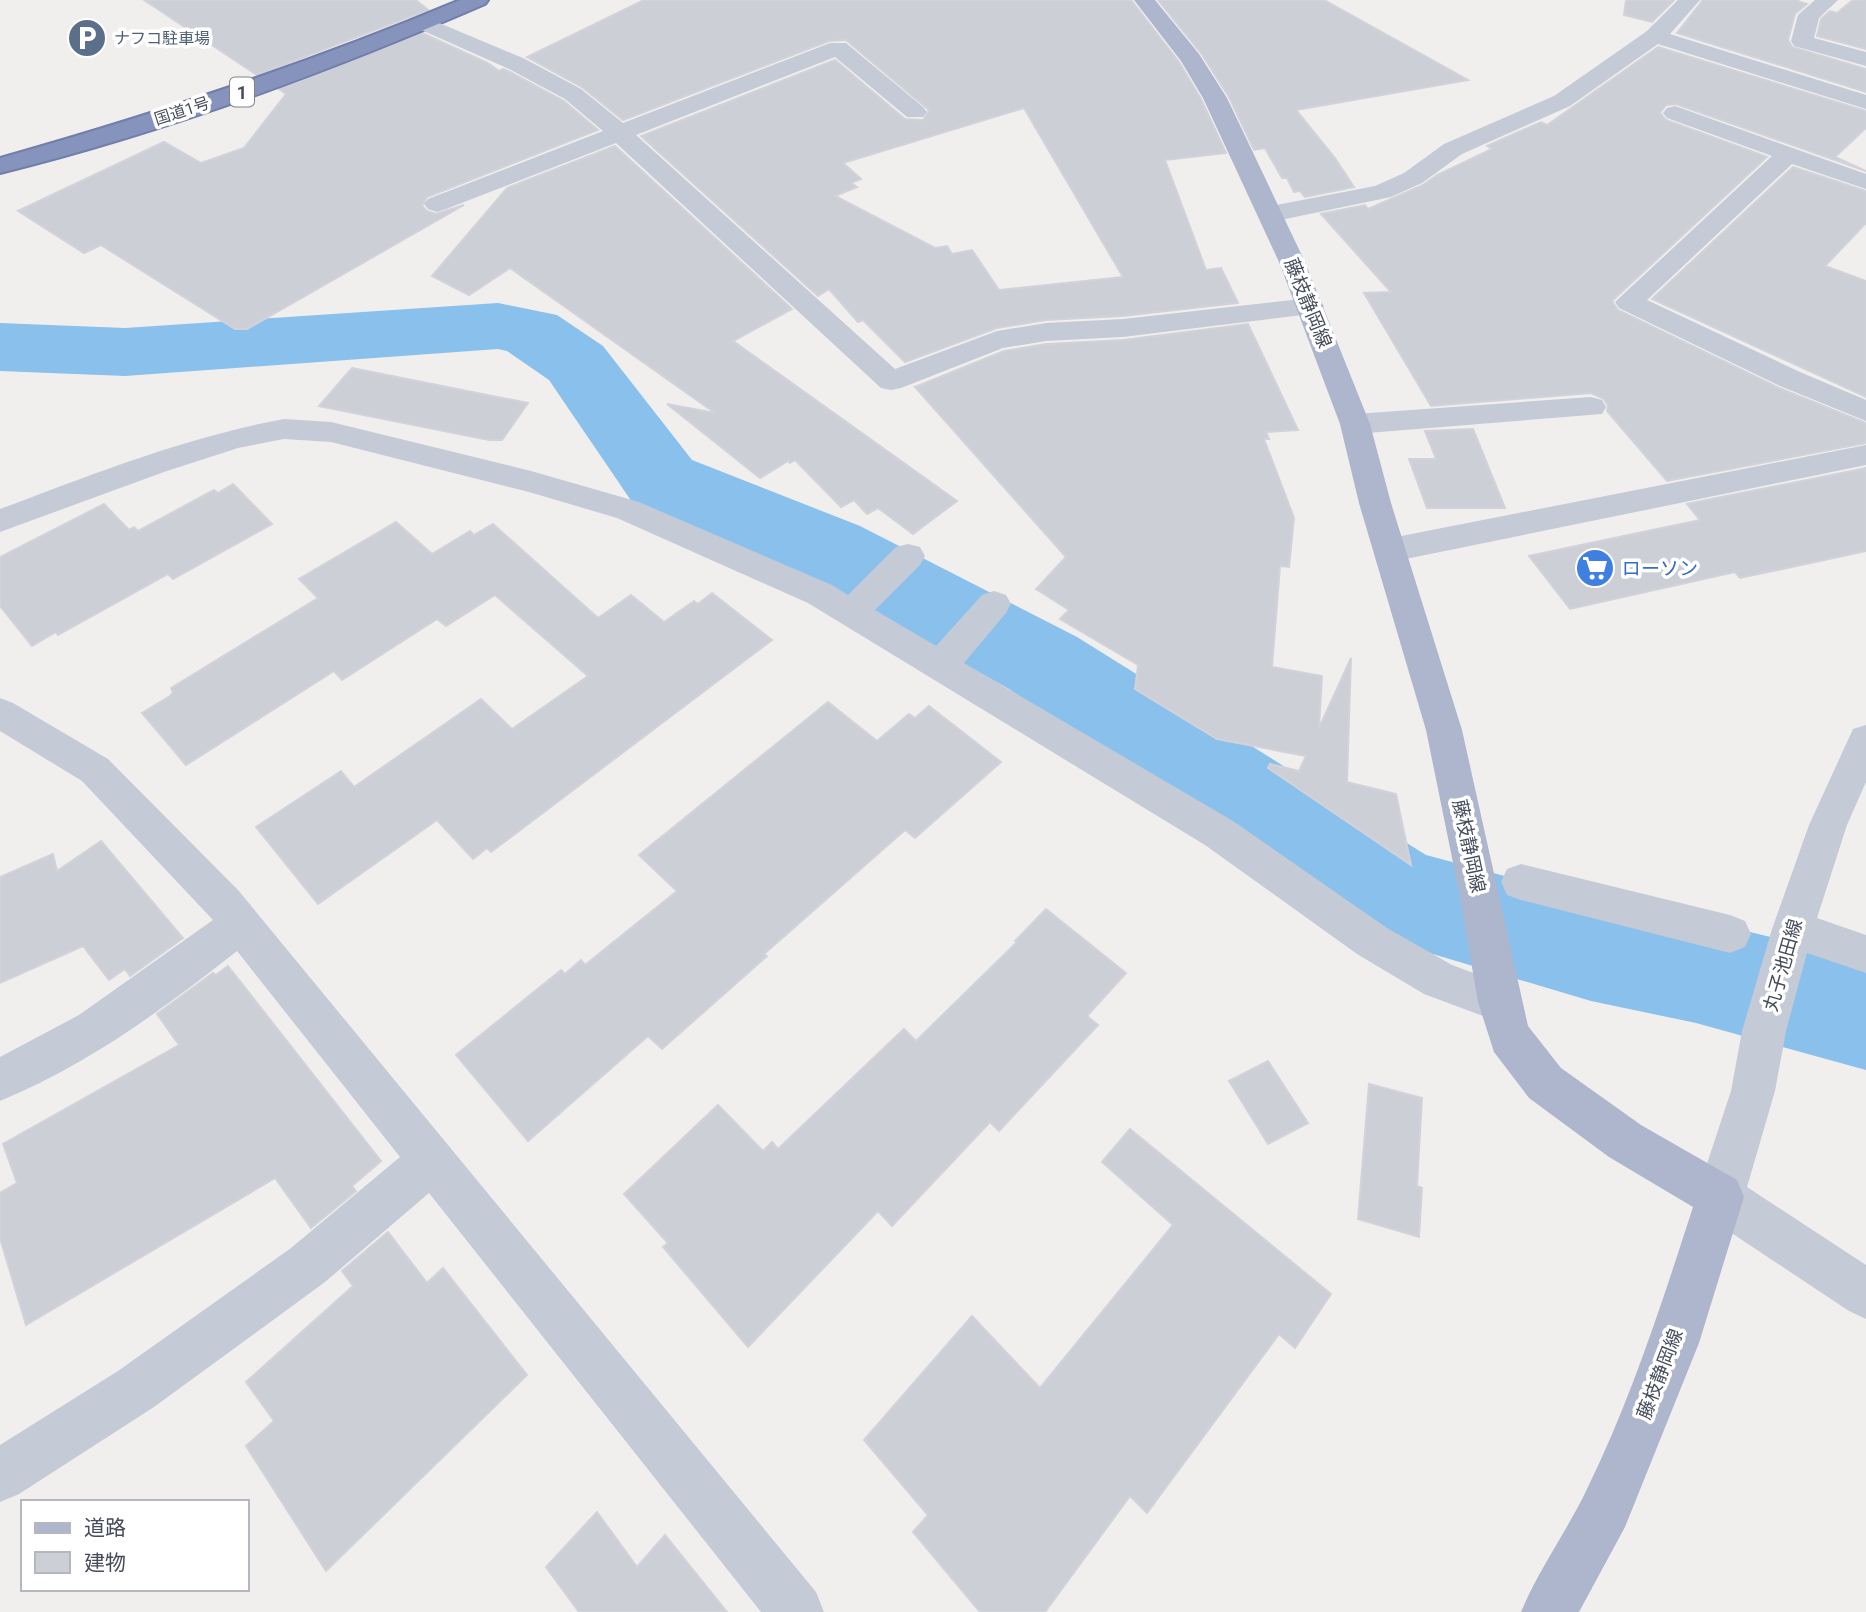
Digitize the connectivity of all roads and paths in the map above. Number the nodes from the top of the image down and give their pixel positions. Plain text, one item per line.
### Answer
1 (478, 0) edge
2 (1144, 0) edge
3 (1690, 0) edge
4 (1828, 0) edge
5 (425, 23) junction
6 (1655, 36) junction
7 (1866, 59) edge
8 (1866, 102) edge
9 (915, 112) dead end
10 (1675, 113) dead end
11 (621, 134) junction
12 (1788, 154) junction
13 (0, 166) edge
14 (1866, 182) edge
15 (437, 204) dead end
16 (1270, 214) junction
17 (1310, 306) junction
18 (1591, 407) dead end
19 (1866, 411) edge
20 (1355, 424) junction
21 (1866, 455) edge
22 (0, 521) edge
23 (1391, 550) junction
24 (908, 556) dead end
25 (995, 604) dead end
26 (851, 613) junction
27 (940, 666) junction
28 (0, 713) edge
29 (1866, 740) edge
30 (1521, 882) dead end
31 (240, 924) junction
32 (1730, 934) dead end
33 (1789, 947) junction
34 (1866, 954) edge
35 (1495, 984) junction
36 (0, 1079) edge
37 (431, 1161) junction
38 (1720, 1197) junction
39 (1866, 1294) edge
40 (0, 1475) edge
41 (796, 1612) edge
42 (1549, 1612) edge

1 - 5 highway, 国道1号 / 1
2 - 16 main road, 藤枝静岡線
3 - 6 street
4 - 7 street
5 - 11 street
5 - 13 highway, 国道1号 / 1
6 - 8 street
6 - 16 street
9 - 11 street
10 - 12 street
11 - 15 street
11 - 17 street
12 - 14 street
12 - 19 street
16 - 17 main road, 藤枝静岡線
17 - 20 main road, 藤枝静岡線
18 - 20 street
20 - 23 main road, 藤枝静岡線
21 - 23 street
22 - 26 street
23 - 35 main road, 藤枝静岡線
24 - 26 street
25 - 27 street
26 - 27 street
27 - 35 street
28 - 31 street
29 - 33 street, 丸子池田線
30 - 32 street
31 - 36 street
31 - 37 street
33 - 34 street
33 - 38 street, 丸子池田線
35 - 38 main road, 藤枝静岡線
37 - 40 street
37 - 41 street
38 - 39 street
38 - 42 main road, 藤枝静岡線

